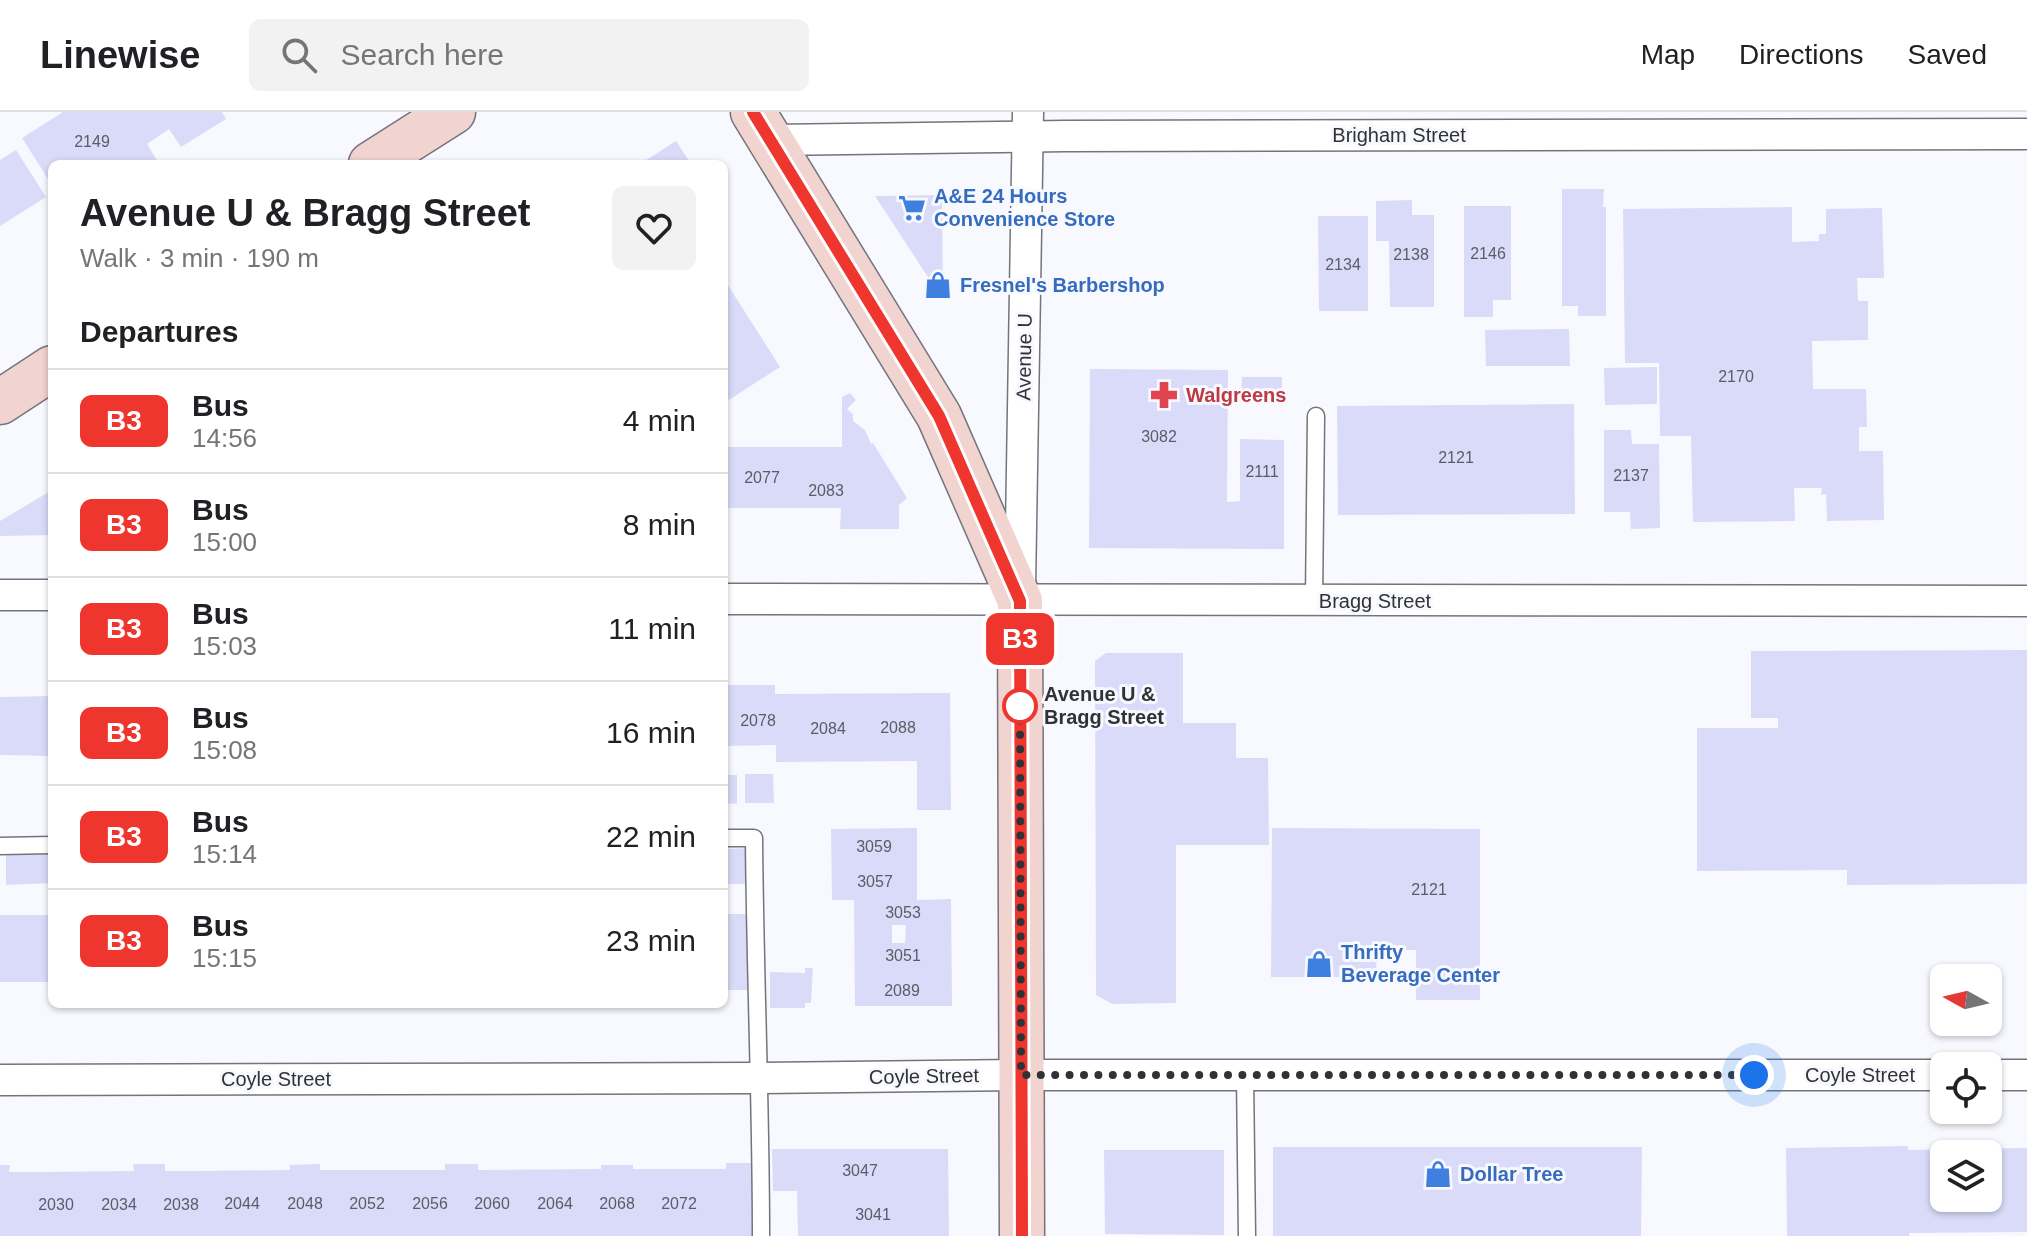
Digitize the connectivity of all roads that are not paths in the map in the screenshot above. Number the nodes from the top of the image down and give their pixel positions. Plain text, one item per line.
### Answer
1 (453, 112) edge
2 (1028, 124) edge
3 (762, 126) edge
4 (2027, 134) edge
5 (377, 160) edge
6 (48, 371) edge
7 (0, 402) edge
8 (1316, 416) dead end
9 (0, 595) edge
10 (48, 595) edge
11 (728, 599) edge
12 (1020, 601) junction
13 (1314, 601) junction
14 (2027, 601) edge
15 (728, 838) edge
16 (48, 845) edge
17 (0, 846) edge
18 (1021, 1075) junction
19 (1245, 1075) junction
20 (1930, 1075) edge
21 (2002, 1075) edge
22 (2027, 1075) edge
23 (760, 1078) junction
24 (0, 1080) edge
25 (761, 1236) edge
26 (1022, 1236) edge
27 (1247, 1236) edge

1 - 5 main road
2 - 3 street, Brigham Street
2 - 4 street, Brigham Street
2 - 12 street, Avenue U
3 - 12 main road, Avenue U
6 - 7 main road
8 - 13 lane
9 - 10 street
11 - 12 street, Bragg Street
12 - 13 street, Bragg Street
12 - 18 main road, Avenue U
13 - 14 street, Bragg Street
15 - 23 lane
16 - 17 lane
18 - 19 street, Coyle Street
18 - 23 street, Coyle Street
18 - 26 main road, Avenue U
19 - 20 street, Coyle Street
19 - 27 lane
21 - 22 street
23 - 24 street, Coyle Street
23 - 25 lane

